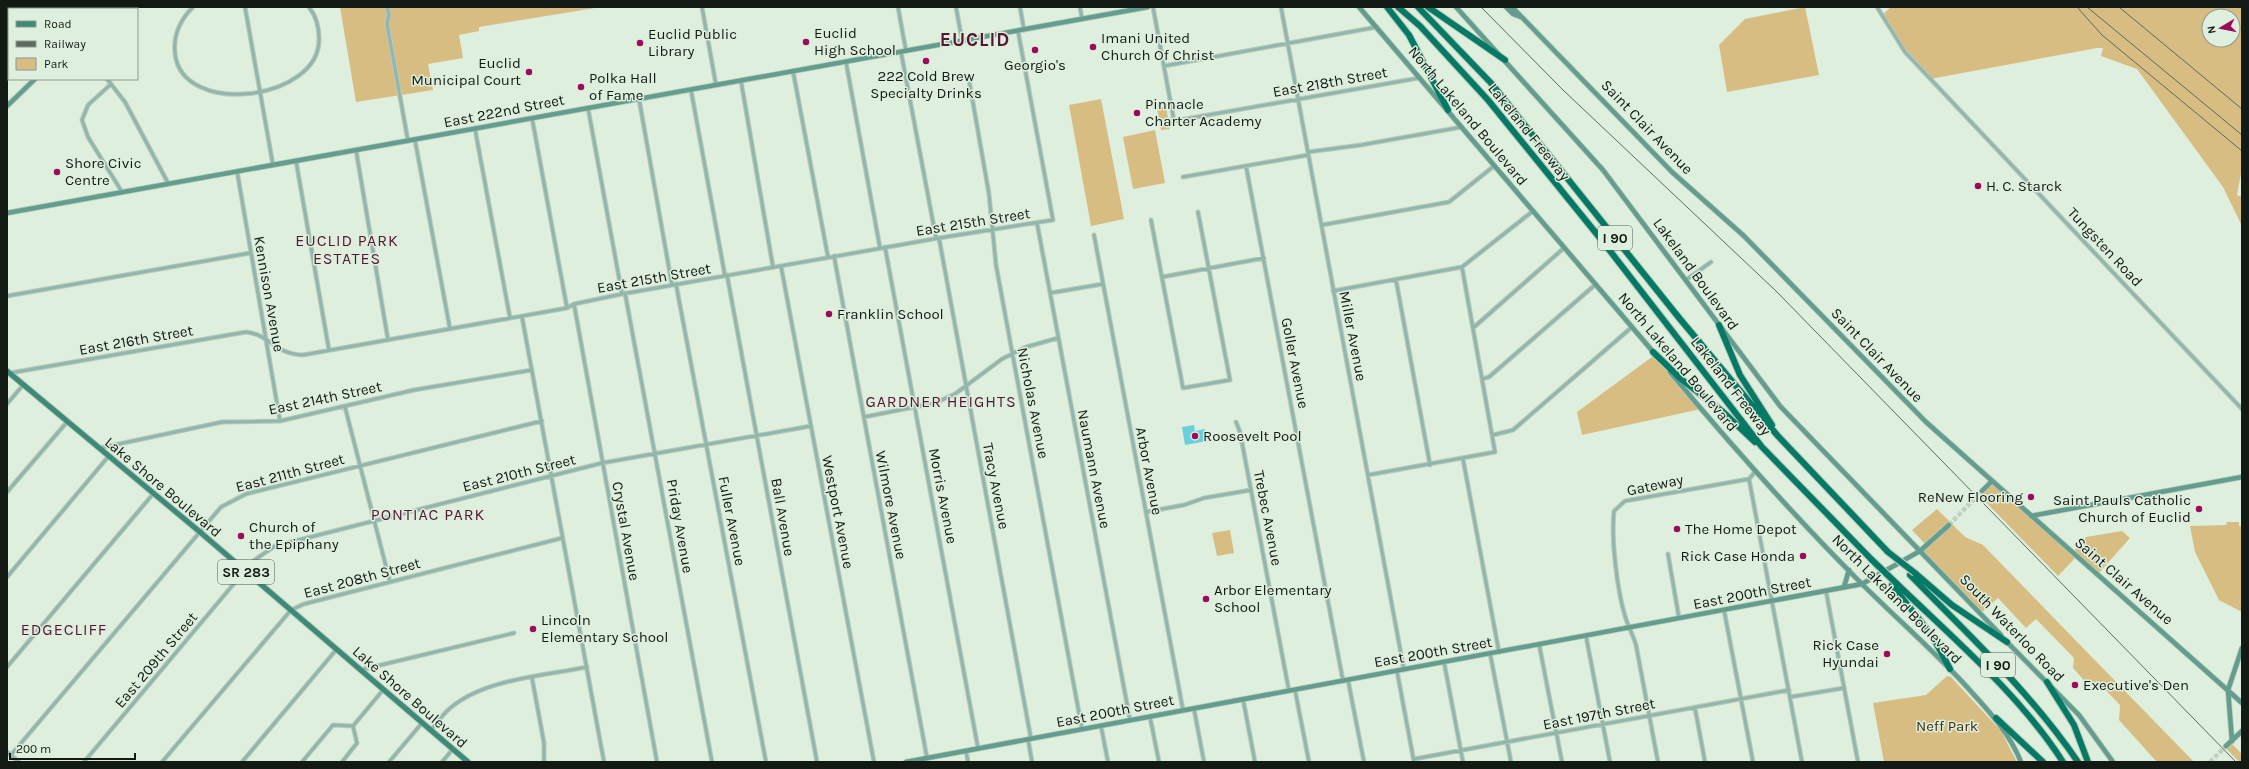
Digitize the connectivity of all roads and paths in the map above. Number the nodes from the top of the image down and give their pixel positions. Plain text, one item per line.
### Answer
1 (193, 7) edge
2 (245, 7) edge
3 (309, 7) edge
4 (387, 7) edge
5 (702, 7) edge
6 (898, 7) edge
7 (956, 7) edge
8 (1020, 7) edge
9 (1080, 7) edge
10 (1148, 7) edge
11 (1154, 7) edge
12 (1281, 7) edge
13 (1359, 7) edge
14 (1387, 7) edge
15 (1398, 7) edge
16 (1418, 7) edge
17 (1428, 7) edge
18 (1456, 7) edge
19 (1506, 7) edge
20 (1512, 7) edge
21 (1876, 7) edge
22 (1137, 8) edge
23 (1522, 18) junction
24 (1082, 19) junction
25 (1377, 27) junction
26 (1024, 30) junction
27 (1018, 31) junction
28 (962, 40) junction
29 (1288, 42) junction
30 (906, 51) junction
31 (901, 52) junction
32 (1505, 60) junction
33 (846, 62) junction
34 (1164, 66) junction
35 (793, 71) junction
36 (1419, 78) junction
37 (34, 80) edge
38 (107, 80) edge
39 (969, 80) dead end
40 (741, 81) junction
41 (112, 84) junction
42 (716, 85) junction
43 (691, 90) junction
44 (260, 92) junction
45 (639, 99) junction
46 (1298, 99) junction
47 (7, 106) edge
48 (588, 108) junction
49 (1448, 110) junction
50 (532, 118) junction
51 (1462, 127) junction
52 (475, 129) junction
53 (415, 140) junction
54 (408, 141) junction
55 (356, 150) junction
56 (1308, 153) junction
57 (296, 161) junction
58 (273, 164) junction
59 (1246, 166) junction
60 (1494, 166) junction
61 (237, 171) junction
62 (1183, 178) dead end
63 (168, 183) junction
64 (122, 192) junction
65 (1533, 211) junction
66 (1198, 212) dead end
67 (7, 214) edge
68 (1151, 220) dead end
69 (1037, 223) junction
70 (1322, 225) junction
71 (993, 230) junction
72 (1094, 235) dead end
73 (937, 238) junction
74 (885, 247) junction
75 (880, 248) junction
76 (1564, 248) junction
77 (250, 253) junction
78 (834, 256) junction
79 (828, 257) junction
80 (1264, 258) junction
81 (1711, 262) dead end
82 (781, 266) junction
83 (773, 267) junction
84 (1462, 267) junction
85 (1209, 268) junction
86 (726, 276) junction
87 (1162, 277) junction
88 (1396, 280) junction
89 (1686, 280) junction
90 (1103, 284) junction
91 (1596, 284) junction
92 (674, 285) junction
93 (1333, 291) junction
94 (1050, 293) junction
95 (623, 294) junction
96 (7, 296) edge
97 (574, 304) junction
98 (567, 308) junction
99 (522, 317) junction
100 (510, 318) junction
101 (1719, 325) junction
102 (1633, 327) junction
103 (1473, 328) junction
104 (450, 329) junction
105 (265, 338) junction
106 (1058, 338) junction
107 (388, 340) junction
108 (329, 350) junction
109 (1653, 352) junction
110 (1012, 354) junction
111 (532, 370) junction
112 (8, 372) edge
113 (1482, 379) junction
114 (23, 385) junction
115 (966, 387) junction
116 (7, 404) edge
117 (345, 407) junction
118 (915, 408) junction
119 (2242, 409) edge
120 (864, 417) junction
121 (280, 421) junction
122 (542, 421) junction
123 (67, 422) junction
124 (1236, 422) dead end
125 (811, 426) junction
126 (757, 435) junction
127 (1493, 435) junction
128 (707, 445) junction
129 (1762, 447) junction
130 (98, 448) junction
131 (656, 454) junction
132 (108, 457) junction
133 (1464, 459) junction
134 (602, 463) junction
135 (1430, 465) junction
136 (360, 466) junction
137 (1755, 472) junction
138 (1809, 472) junction
139 (1368, 475) junction
140 (552, 476) junction
141 (2242, 477) edge
142 (1749, 479) junction
143 (1992, 481) junction
144 (1251, 490) junction
145 (1982, 491) tunnel mouth
146 (7, 492) edge
147 (153, 494) junction
148 (1146, 512) junction
149 (2031, 516) junction
150 (374, 521) junction
151 (1949, 525) tunnel mouth
152 (200, 532) junction
153 (562, 538) junction
154 (1920, 551) junction
155 (1668, 554) dead end
156 (1849, 570) junction
157 (245, 572) junction
158 (1912, 574) junction
159 (7, 577) edge
160 (390, 582) junction
161 (1862, 584) junction
162 (1894, 584) junction
163 (1844, 587) junction
164 (1826, 591) junction
165 (1772, 601) junction
166 (291, 610) junction
167 (1724, 610) junction
168 (1679, 618) junction
169 (1631, 627) junction
170 (514, 633) dead end
171 (1586, 636) junction
172 (2007, 642) junction
173 (1539, 644) junction
174 (2242, 648) edge
175 (336, 650) junction
176 (1499, 652) junction
177 (1490, 653) junction
178 (1444, 662) junction
179 (7, 667) edge
180 (587, 667) junction
181 (1950, 669) junction
182 (360, 670) junction
183 (1397, 670) junction
184 (1404, 670) junction
185 (532, 678) junction
186 (1346, 680) junction
187 (2047, 682) junction
188 (1844, 688) junction
189 (383, 690) junction
190 (1295, 690) junction
191 (1788, 690) junction
192 (2228, 690) junction
193 (1289, 691) junction
194 (1790, 697) junction
195 (1243, 699) junction
196 (1741, 699) junction
197 (2242, 702) edge
198 (1194, 708) junction
199 (1695, 708) junction
200 (1183, 710) junction
201 (1150, 716) junction
202 (1649, 716) junction
203 (1996, 718) junction
204 (1130, 720) junction
205 (422, 723) junction
206 (1603, 724) junction
207 (353, 726) junction
208 (1101, 726) junction
209 (1082, 729) junction
210 (431, 730) junction
211 (2242, 731) edge
212 (1556, 733) junction
213 (1030, 739) junction
214 (2232, 740) junction
215 (1507, 742) junction
216 (2226, 746) tunnel mouth
217 (978, 748) junction
218 (453, 749) junction
219 (966, 751) junction
220 (1460, 751) junction
221 (7, 752) edge
222 (11, 755) junction
223 (927, 758) junction
224 (1414, 760) edge
225 (19, 762) edge
226 (84, 762) edge
227 (162, 762) edge
228 (242, 762) edge
229 (302, 762) edge
230 (342, 762) edge
231 (389, 762) edge
232 (442, 762) edge
233 (468, 762) edge
234 (544, 762) edge
235 (604, 762) edge
236 (657, 762) edge
237 (712, 762) edge
238 (766, 762) edge
239 (817, 762) edge
240 (874, 762) edge
241 (906, 762) edge
242 (968, 762) edge
243 (1032, 762) edge
244 (1108, 762) edge
245 (1159, 762) edge
246 (1204, 762) edge
247 (1255, 762) edge
248 (1309, 762) edge
249 (1364, 762) edge
250 (1463, 762) edge
251 (1511, 762) edge
252 (1562, 762) edge
253 (1610, 762) edge
254 (1658, 762) edge
255 (1705, 762) edge
256 (1753, 762) edge
257 (1802, 762) edge
258 (1858, 762) edge
259 (2021, 762) edge
260 (2043, 762) edge
261 (2063, 762) edge
262 (2078, 762) edge
263 (2088, 762) edge
264 (2113, 762) edge

1 - 44 street
2 - 44 street
3 - 44 street
4 - 54 street
5 - 42 street
6 - 30 street
7 - 28 street
8 - 26 street
9 - 24 street
10 - 22 street, East 222nd Street
11 - 34 street
12 - 29 street, Miller Avenue
13 - 25 street, North Lakeland Boulevard
14 - 49 highway
15 - 129 highway, Lakeland Freeway / I 90
16 - 138 highway, Lakeland Freeway / I 90
17 - 32 highway
18 - 32 street, Lakeland Boulevard
19 - 23 street
20 - 23 street, Saint Clair Avenue
21 - 119 street, Tungsten Road
22 - 24 street, East 222nd Street
23 - 143 street, Saint Clair Avenue
24 - 26 street, East 222nd Street
25 - 29 street
25 - 36 street, North Lakeland Boulevard
26 - 27 street, East 222nd Street
27 - 28 street, East 222nd Street
27 - 69 street, East 215th Street
28 - 30 street, East 222nd Street
29 - 34 street
29 - 46 street, Miller Avenue
30 - 31 street, East 222nd Street
31 - 33 street, East 222nd Street
31 - 73 street, Tracy Avenue
32 - 89 street, Lakeland Boulevard
33 - 35 street, East 222nd Street
33 - 75 street
34 - 46 street, East 218th Street
35 - 40 street, East 222nd Street
35 - 79 street
36 - 46 street, East 218th Street
36 - 49 street, North Lakeland Boulevard
37 - 47 street
38 - 41 street
39 - 71 street, Nicholas Avenue
40 - 42 street, East 222nd Street
40 - 83 street
41 - 63 street
41 - 64 street
42 - 43 street, East 222nd Street
43 - 45 street, East 222nd Street
43 - 86 street, Ball Avenue
44 - 58 street
45 - 48 street, East 222nd Street
45 - 92 street, Fuller Avenue
46 - 56 street, Miller Avenue
48 - 50 street, East 222nd Street
48 - 95 street, Priday Avenue
49 - 51 street, North Lakeland Boulevard
50 - 52 street, East 222nd Street
50 - 98 street
51 - 56 street
51 - 60 street, North Lakeland Boulevard
52 - 53 street, East 222nd Street
52 - 100 street
53 - 54 street, East 222nd Street
53 - 104 street
54 - 55 street, East 222nd Street
55 - 57 street, East 222nd Street
55 - 107 street
56 - 59 street
56 - 70 street, Miller Avenue
57 - 58 street, East 222nd Street
57 - 108 street
58 - 61 street, East 222nd Street
59 - 62 street
59 - 80 street, Goller Avenue
60 - 65 street, North Lakeland Boulevard
60 - 70 street
61 - 63 street, East 222nd Street
61 - 77 street, Kennison Avenue
63 - 64 street, East 222nd Street
64 - 67 street, East 222nd Street
65 - 76 street, North Lakeland Boulevard
65 - 84 street
66 - 85 street
68 - 87 street
69 - 71 street, East 215th Street
69 - 94 street, Naumann Avenue
70 - 93 street, Miller Avenue
71 - 73 street, East 215th Street
71 - 110 street, Nicholas Avenue
72 - 90 street, Arbor Avenue
73 - 74 street, East 215th Street
73 - 115 street, Tracy Avenue
74 - 75 street, East 215th Street
74 - 118 street, Morris Avenue
75 - 78 street, East 215th Street
76 - 91 street, North Lakeland Boulevard
76 - 103 street
77 - 96 street
77 - 105 street, Kennison Avenue
78 - 79 street, East 215th Street
78 - 120 street, Wilmore Avenue
79 - 82 street, East 215th Street
80 - 85 street
80 - 186 street, Goller Avenue
81 - 89 street
82 - 83 street, East 215th Street
82 - 125 street, Westport Avenue
83 - 86 street, East 215th Street
84 - 88 street
84 - 103 street
85 - 87 street
85 - 87 street
86 - 92 street, East 215th Street
86 - 126 street, Ball Avenue
88 - 93 street
88 - 135 street
89 - 101 street, Lakeland Boulevard
90 - 94 street
90 - 148 street, Arbor Avenue
91 - 102 street, North Lakeland Boulevard
91 - 113 street
92 - 95 street, East 215th Street
92 - 128 street, Fuller Avenue
93 - 139 street, Miller Avenue
94 - 106 street, Naumann Avenue
95 - 97 street, East 215th Street
95 - 131 street, Priday Avenue
97 - 98 street, East 215th Street
97 - 134 street, Crystal Avenue
98 - 99 street, East 215th Street
99 - 100 street, East 215th Street
99 - 111 street
100 - 104 street, East 215th Street
101 - 138 highway
101 - 154 street, Lakeland Boulevard
102 - 109 street, North Lakeland Boulevard
102 - 127 street
103 - 113 street
104 - 107 street, East 215th Street
105 - 108 street, East 215th Street
105 - 112 street, East 216th Street
105 - 121 street, Kennison Avenue
106 - 110 street
106 - 204 street, Naumann Avenue
107 - 108 street, East 215th Street
109 - 129 highway
109 - 137 street, North Lakeland Boulevard
110 - 115 street
110 - 209 street, Nicholas Avenue
111 - 117 street, East 214th Street
111 - 122 street
112 - 114 main road, Lake Shore Boulevard / SR 283
113 - 127 street
114 - 116 street
114 - 123 main road, Lake Shore Boulevard / SR 283
115 - 118 street
115 - 213 street, Tracy Avenue
117 - 121 street, East 214th Street
117 - 136 street
118 - 120 street
118 - 217 street, Morris Avenue
120 - 223 street, Wilmore Avenue
121 - 130 street, East 214th Street
122 - 136 street, East 211th Street
122 - 140 street
123 - 130 main road, Lake Shore Boulevard / SR 283
123 - 146 street
124 - 144 street, Trebec Avenue
125 - 126 street, East 210th Street
125 - 240 street, Westport Avenue
126 - 128 street, East 210th Street
126 - 239 street, Ball Avenue
127 - 133 street
128 - 131 street, East 210th Street
128 - 238 street, Fuller Avenue
129 - 162 highway, Lakeland Freeway / I 90, bridge
130 - 132 main road, Lake Shore Boulevard / SR 283
131 - 134 street, East 210th Street
131 - 237 street, Priday Avenue
132 - 147 main road, Lake Shore Boulevard / SR 283
132 - 159 street
133 - 135 street
133 - 176 street
134 - 140 street, East 210th Street
134 - 236 street, Crystal Avenue
135 - 139 street
136 - 150 street
136 - 152 street, East 211th Street
137 - 142 street
137 - 156 street, North Lakeland Boulevard
138 - 158 highway, Lakeland Freeway / I 90, bridge
139 - 184 street, Miller Avenue
140 - 150 street, East 210th Street
140 - 153 street
141 - 149 street
142 - 165 street
142 - 169 street, Gateway
143 - 145 street
143 - 149 street, Saint Clair Avenue
144 - 148 street
144 - 193 street, Trebec Avenue
147 - 152 main road, Lake Shore Boulevard / SR 283
147 - 179 street
148 - 200 street, Arbor Avenue
149 - 192 street, Saint Clair Avenue
150 - 157 street, East 210th Street
150 - 160 street
151 - 154 street, East 200th Street
152 - 157 main road, Lake Shore Boulevard / SR 283
152 - 222 street, East 211th Street
153 - 160 street, East 208th Street
153 - 180 street
154 - 161 street, East 200th Street
154 - 172 street, South Waterloo Road
155 - 168 street
156 - 161 street, North Lakeland Boulevard
156 - 163 street
157 - 166 main road, Lake Shore Boulevard / SR 283
157 - 226 street, East 209th Street
158 - 172 highway
158 - 262 highway, Lakeland Freeway / I 90
160 - 166 street, East 208th Street
161 - 163 street, East 200th Street
161 - 181 street, North Lakeland Boulevard
162 - 181 highway
162 - 261 highway, I 90
163 - 164 street, East 200th Street
164 - 165 street, East 200th Street
164 - 188 street
165 - 167 street, East 200th Street
165 - 191 street
166 - 175 main road, Lake Shore Boulevard / SR 283
166 - 227 street, East 208th Street
167 - 168 street, East 200th Street
167 - 196 street
168 - 169 street, East 200th Street
169 - 171 street, East 200th Street
169 - 202 street, Gateway
170 - 182 street
171 - 173 street, East 200th Street
171 - 206 street
172 - 187 street, South Waterloo Road
173 - 176 street, East 200th Street
173 - 212 street
174 - 192 street
175 - 182 main road, Lake Shore Boulevard / SR 283
175 - 228 street
176 - 177 street, East 200th Street
177 - 178 street, East 200th Street
177 - 215 street
178 - 184 street, East 200th Street
178 - 220 street
180 - 185 street
180 - 235 street
181 - 203 street, North Lakeland Boulevard
182 - 189 main road, Lake Shore Boulevard / SR 283
183 - 184 street, East 200th Street
183 - 186 street, East 200th Street
183 - 224 street
185 - 210 street
185 - 234 street
186 - 190 street, East 200th Street
186 - 249 street, Goller Avenue
187 - 263 highway
187 - 264 street, South Waterloo Road
188 - 194 street
188 - 258 street
189 - 205 main road, Lake Shore Boulevard / SR 283
189 - 207 street
190 - 193 street, East 200th Street
190 - 248 street
191 - 194 street
191 - 196 street, East 197th Street
192 - 197 street, Saint Clair Avenue
192 - 214 street
193 - 195 street, East 200th Street
194 - 257 street
195 - 198 street, East 200th Street
195 - 247 street
196 - 199 street, East 197th Street
196 - 256 street
198 - 200 street, East 200th Street
198 - 246 street
199 - 202 street, East 197th Street
199 - 255 street
200 - 201 street, East 200th Street
201 - 204 street, East 200th Street
201 - 245 street
202 - 206 street, East 197th Street
202 - 254 street, Gateway
203 - 259 street, North Lakeland Boulevard
203 - 260 highway
204 - 208 street, East 200th Street
205 - 210 main road, Lake Shore Boulevard / SR 283
205 - 231 street
206 - 212 street, East 197th Street
206 - 253 street
207 - 229 street
207 - 230 street
208 - 209 street, East 200th Street
208 - 244 street
209 - 213 street, East 200th Street
210 - 218 main road, Lake Shore Boulevard / SR 283
211 - 214 street
212 - 215 street, East 197th Street
212 - 252 street
213 - 217 street, East 200th Street
213 - 243 street, Tracy Avenue
214 - 216 street
215 - 220 street, East 197th Street
215 - 251 street
217 - 219 street, East 200th Street
218 - 232 street
218 - 233 main road, Lake Shore Boulevard / SR 283
219 - 223 street, East 200th Street
219 - 242 street
220 - 224 street, East 197th Street
220 - 250 street
221 - 222 street
222 - 225 street
223 - 241 street, East 200th Street

